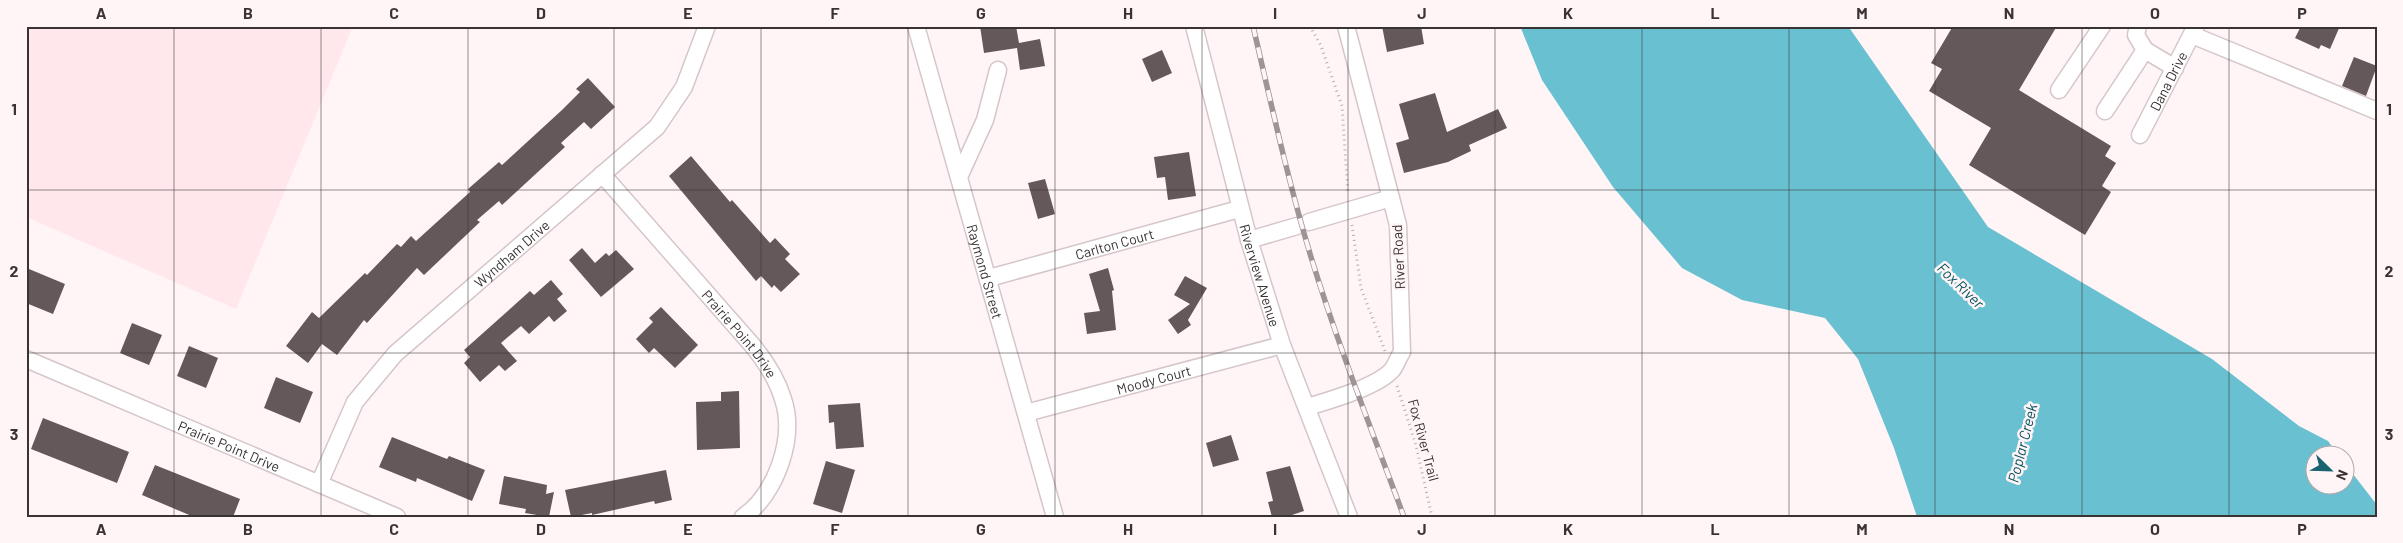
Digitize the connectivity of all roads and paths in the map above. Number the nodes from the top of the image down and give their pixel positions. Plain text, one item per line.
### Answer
1 (707, 26) edge
2 (916, 26) edge
3 (1194, 26) edge
4 (1346, 26) edge
5 (2102, 26) edge
6 (2138, 26) edge
7 (2194, 30) edge
8 (2145, 50) junction
9 (2174, 68) junction
10 (998, 70) dead end
11 (2060, 90) dead end
12 (2105, 111) dead end
13 (2377, 111) edge
14 (2140, 135) dead end
15 (602, 174) junction
16 (960, 177) junction
17 (1391, 198) junction
18 (1239, 209) junction
19 (1249, 240) junction
20 (989, 278) junction
21 (1282, 345) junction
22 (26, 359) edge
23 (1391, 370) junction
24 (1308, 407) junction
25 (1026, 414) junction
26 (320, 484) junction
27 (397, 517) edge
28 (743, 517) edge
29 (1055, 517) edge
30 (1349, 517) edge
31 (1432, 517) edge

1 - 15 street, Wyndham Drive
2 - 16 street, Raymond Street
3 - 18 street, Riverview Avenue
4 - 17 street, River Road
5 - 11 street
6 - 8 street
7 - 9 street, Dana Drive
7 - 13 street
8 - 9 street
8 - 12 street
9 - 14 street, Dana Drive
10 - 16 street
15 - 26 street, Wyndham Drive
15 - 28 street, Prairie Point Drive
16 - 20 street, Raymond Street
17 - 19 street
17 - 23 street, River Road
18 - 19 street, Riverview Avenue
18 - 20 street, Carlton Court
19 - 21 street, Riverview Avenue
20 - 25 street, Raymond Street
21 - 24 street, Riverview Avenue
21 - 25 street, Moody Court
22 - 26 street, Prairie Point Drive
23 - 24 street
23 - 31 path, Fox River Trail
24 - 30 street, Riverview Avenue
25 - 29 street, Raymond Street
26 - 27 street, Prairie Point Drive

